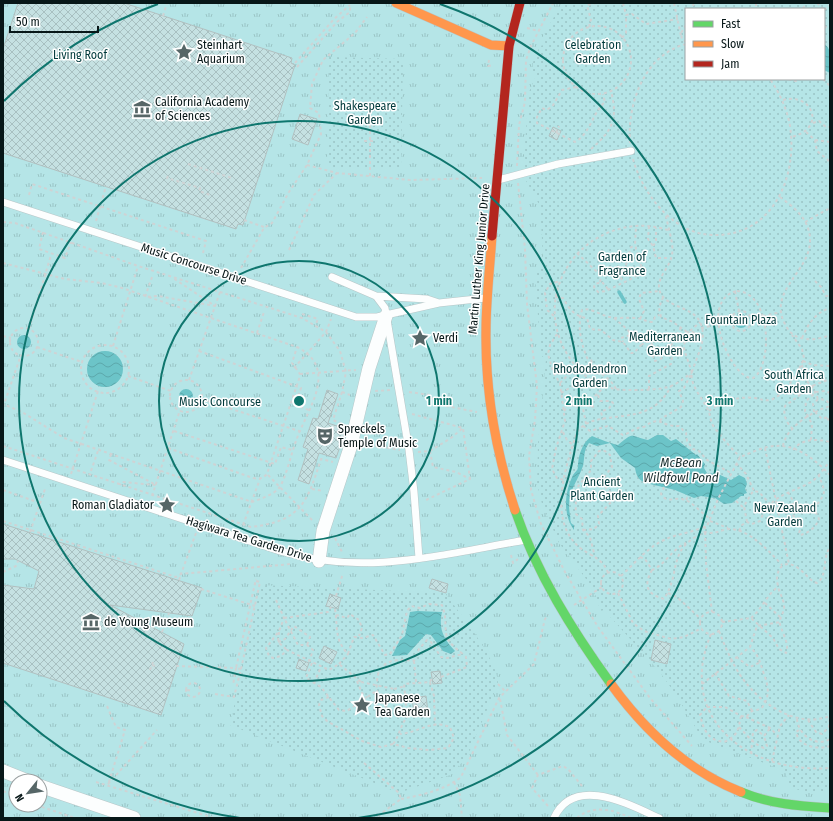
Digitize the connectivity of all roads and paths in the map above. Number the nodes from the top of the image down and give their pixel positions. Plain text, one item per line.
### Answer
1 (167, 3) edge
2 (396, 3) edge
3 (520, 3) edge
4 (553, 3) edge
5 (596, 3) edge
6 (623, 3) edge
7 (674, 3) edge
8 (626, 15) junction
9 (162, 16) dead end
10 (367, 17) dead end
11 (678, 19) junction
12 (685, 26) edge
13 (590, 27) junction
14 (526, 28) dead end
15 (539, 31) junction
16 (681, 36) junction
17 (622, 38) junction
18 (685, 42) edge
19 (685, 44) edge
20 (510, 46) junction
21 (489, 60) dead end
22 (295, 63) dead end
23 (493, 65) dead end
24 (297, 67) dead end
25 (771, 80) edge
26 (576, 87) junction
27 (610, 91) junction
28 (603, 94) junction
29 (782, 100) junction
30 (370, 122) dead end
31 (813, 123) junction
32 (559, 126) dead end
33 (830, 128) edge
34 (806, 132) junction
35 (556, 133) junction
36 (791, 137) junction
37 (815, 140) junction
38 (364, 141) dead end
39 (370, 141) junction
40 (374, 141) dead end
41 (830, 142) edge
42 (631, 151) junction
43 (576, 160) junction
44 (830, 163) edge
45 (188, 164) dead end
46 (307, 165) junction
47 (337, 173) junction
48 (517, 175) junction
49 (168, 176) dead end
50 (370, 176) junction
51 (232, 178) dead end
52 (482, 178) dead end
53 (498, 180) junction
54 (106, 186) dead end
55 (29, 195) dead end
56 (210, 195) dead end
57 (780, 197) junction
58 (3, 202) edge
59 (101, 205) junction
60 (830, 208) edge
61 (666, 216) junction
62 (96, 220) dead end
63 (244, 220) dead end
64 (3, 222) edge
65 (805, 222) junction
66 (636, 226) junction
67 (649, 226) junction
68 (656, 227) junction
69 (264, 228) junction
70 (668, 230) junction
71 (43, 232) junction
72 (71, 242) junction
73 (635, 245) junction
74 (653, 246) junction
75 (289, 250) dead end
76 (203, 253) dead end
77 (577, 253) junction
78 (52, 255) junction
79 (671, 258) junction
80 (3, 263) edge
81 (138, 266) junction
82 (241, 268) dead end
83 (618, 272) junction
84 (46, 273) junction
85 (602, 274) junction
86 (170, 276) junction
87 (152, 277) dead end
88 (332, 277) dead end
89 (560, 281) junction
90 (814, 281) dead end
91 (600, 282) junction
92 (623, 282) junction
93 (608, 289) junction
94 (130, 291) junction
95 (660, 291) junction
96 (735, 291) junction
97 (220, 292) junction
98 (376, 296) junction
99 (830, 296) edge
100 (145, 297) junction
101 (555, 297) junction
102 (663, 297) junction
103 (486, 298) junction
104 (439, 303) junction
105 (215, 306) junction
106 (830, 308) edge
107 (739, 311) junction
108 (264, 312) dead end
109 (781, 312) junction
110 (302, 314) dead end
111 (659, 315) junction
112 (386, 316) junction
113 (554, 316) junction
114 (764, 316) junction
115 (580, 317) junction
116 (613, 317) junction
117 (211, 318) junction
118 (332, 318) dead end
119 (640, 319) junction
120 (750, 319) junction
121 (700, 322) junction
122 (731, 322) junction
123 (719, 325) junction
124 (315, 326) junction
125 (681, 328) junction
126 (701, 328) junction
127 (29, 329) junction
128 (326, 332) junction
129 (688, 332) junction
130 (790, 332) junction
131 (257, 333) junction
132 (557, 334) junction
133 (630, 335) junction
134 (830, 335) edge
135 (3, 336) edge
136 (703, 336) junction
137 (11, 338) junction
138 (802, 338) junction
139 (623, 342) junction
140 (642, 345) junction
141 (113, 346) junction
142 (37, 347) junction
143 (297, 347) junction
144 (199, 351) junction
145 (308, 353) junction
146 (668, 354) junction
147 (21, 355) junction
148 (803, 361) junction
149 (82, 362) junction
150 (802, 364) junction
151 (830, 366) edge
152 (576, 367) junction
153 (294, 368) junction
154 (346, 372) junction
155 (318, 373) junction
156 (692, 373) junction
157 (300, 374) junction
158 (128, 376) junction
159 (587, 378) junction
160 (830, 379) edge
161 (189, 380) junction
162 (560, 383) junction
163 (670, 386) junction
164 (812, 386) junction
165 (297, 387) junction
166 (604, 387) junction
167 (616, 389) junction
168 (649, 389) junction
169 (398, 390) junction
170 (98, 391) junction
171 (171, 391) junction
172 (342, 392) junction
173 (561, 392) junction
174 (816, 392) junction
175 (830, 392) edge
176 (598, 394) junction
177 (363, 395) junction
178 (581, 398) junction
179 (202, 399) junction
180 (592, 399) junction
181 (818, 399) junction
182 (3, 405) edge
183 (570, 405) junction
184 (830, 405) edge
185 (594, 406) dead end
186 (582, 409) junction
187 (180, 410) junction
188 (310, 410) junction
189 (709, 411) junction
190 (564, 412) junction
191 (815, 412) junction
192 (409, 414) dead end
193 (492, 416) junction
194 (808, 416) junction
195 (830, 416) edge
196 (827, 418) junction
197 (603, 420) junction
198 (660, 421) junction
199 (830, 422) edge
200 (586, 424) junction
201 (284, 426) junction
202 (583, 426) junction
203 (463, 428) junction
204 (356, 429) junction
205 (793, 429) junction
206 (174, 431) junction
207 (299, 431) junction
208 (563, 431) junction
209 (811, 440) junction
210 (830, 442) edge
211 (80, 444) junction
212 (351, 445) junction
213 (689, 445) junction
214 (3, 446) edge
215 (572, 446) junction
216 (783, 446) junction
217 (99, 448) dead end
218 (168, 448) junction
219 (687, 448) dead end
220 (765, 448) junction
221 (292, 450) junction
222 (430, 450) junction
223 (793, 450) junction
224 (401, 451) dead end
225 (416, 452) dead end
226 (110, 454) junction
227 (703, 456) junction
228 (700, 458) dead end
229 (740, 458) junction
230 (3, 460) edge
231 (830, 461) edge
232 (271, 463) junction
233 (736, 463) junction
234 (344, 465) junction
235 (824, 468) junction
236 (72, 470) junction
237 (90, 471) dead end
238 (161, 471) junction
239 (731, 473) junction
240 (267, 474) junction
241 (830, 475) edge
242 (70, 476) dead end
243 (819, 476) junction
244 (260, 479) junction
245 (470, 479) junction
246 (564, 480) junction
247 (156, 485) junction
248 (120, 486) junction
249 (664, 487) dead end
250 (279, 488) junction
251 (45, 489) dead end
252 (3, 490) edge
253 (754, 491) junction
254 (414, 492) junction
255 (788, 492) junction
256 (152, 496) junction
257 (688, 496) dead end
258 (776, 498) junction
259 (686, 500) junction
260 (736, 501) dead end
261 (252, 502) junction
262 (40, 503) junction
263 (770, 504) junction
264 (300, 508) junction
265 (744, 508) junction
266 (710, 520) junction
267 (3, 521) edge
268 (747, 522) junction
269 (199, 524) junction
270 (242, 526) junction
271 (705, 526) junction
272 (730, 529) junction
273 (584, 530) junction
274 (31, 531) junction
275 (323, 531) junction
276 (705, 532) junction
277 (739, 532) junction
278 (526, 540) junction
279 (686, 543) junction
280 (552, 544) junction
281 (547, 547) dead end
282 (830, 547) edge
283 (512, 554) dead end
284 (592, 556) junction
285 (640, 557) junction
286 (419, 558) junction
287 (18, 560) dead end
288 (518, 560) dead end
289 (319, 561) junction
290 (294, 563) dead end
291 (790, 564) junction
292 (782, 565) junction
293 (652, 570) junction
294 (3, 572) edge
295 (608, 572) junction
296 (343, 573) dead end
297 (181, 574) junction
298 (621, 576) junction
299 (179, 580) dead end
300 (602, 587) junction
301 (778, 587) junction
302 (201, 589) dead end
303 (618, 593) junction
304 (668, 594) junction
305 (336, 596) dead end
306 (276, 600) dead end
307 (581, 600) junction
308 (765, 603) junction
309 (250, 605) junction
310 (255, 606) junction
311 (572, 606) dead end
312 (331, 608) dead end
313 (335, 609) dead end
314 (712, 612) junction
315 (169, 613) dead end
316 (551, 614) dead end
317 (336, 615) junction
318 (284, 618) junction
319 (751, 618) junction
320 (780, 618) junction
321 (701, 619) junction
322 (722, 622) junction
323 (780, 622) junction
324 (759, 625) junction
325 (702, 628) junction
326 (279, 631) junction
327 (719, 631) junction
328 (162, 632) dead end
329 (290, 632) junction
330 (711, 634) junction
331 (359, 636) junction
332 (278, 642) junction
333 (307, 645) junction
334 (750, 647) junction
335 (287, 650) junction
336 (348, 654) junction
337 (463, 654) junction
338 (736, 657) junction
339 (732, 660) junction
340 (414, 661) junction
341 (309, 662) junction
342 (761, 662) junction
343 (312, 663) junction
344 (339, 664) junction
345 (156, 666) dead end
346 (176, 666) dead end
347 (321, 666) junction
348 (236, 668) junction
349 (241, 669) junction
350 (150, 670) dead end
351 (715, 674) junction
352 (441, 677) dead end
353 (432, 678) dead end
354 (357, 681) junction
355 (416, 682) junction
356 (430, 682) junction
357 (314, 683) junction
358 (498, 684) dead end
359 (702, 684) junction
360 (233, 685) dead end
361 (405, 686) junction
362 (186, 689) junction
363 (194, 690) dead end
364 (376, 691) junction
365 (505, 691) junction
366 (215, 694) dead end
367 (329, 697) junction
368 (367, 698) junction
369 (499, 698) junction
370 (766, 702) junction
371 (107, 706) dead end
372 (707, 707) junction
373 (752, 711) junction
374 (789, 715) junction
375 (742, 716) junction
376 (830, 716) edge
377 (406, 717) junction
378 (746, 717) junction
379 (797, 719) junction
380 (808, 720) junction
381 (435, 724) junction
382 (740, 727) junction
383 (770, 728) junction
384 (157, 730) dead end
385 (800, 730) junction
386 (400, 734) junction
387 (777, 734) junction
388 (764, 736) junction
389 (731, 739) junction
390 (830, 739) edge
391 (752, 741) junction
392 (393, 744) junction
393 (830, 746) edge
394 (696, 750) dead end
395 (751, 754) junction
396 (772, 761) junction
397 (364, 763) dead end
398 (830, 768) edge
399 (538, 775) junction
400 (96, 782) dead end
401 (454, 782) junction
402 (108, 785) junction
403 (582, 786) dead end
404 (48, 789) edge
405 (401, 799) junction
406 (548, 806) dead end
407 (830, 808) edge
408 (48, 809) edge
409 (75, 818) edge
410 (134, 818) edge
411 (214, 818) edge
412 (375, 818) edge
413 (462, 818) edge
414 (554, 818) edge
415 (577, 818) edge
416 (631, 818) edge
417 (659, 818) edge

1 - 9 path
2 - 20 street
3 - 20 street, Martin Luther King Junior Drive
4 - 15 path
5 - 13 path
6 - 8 path
7 - 11 path
8 - 11 path
8 - 17 path
10 - 46 path
11 - 16 path
12 - 16 path
13 - 17 path
13 - 26 path
14 - 15 path
15 - 48 path
16 - 18 path
17 - 27 path
19 - 42 path
20 - 53 street, Martin Luther King Junior Drive
21 - 23 path
22 - 24 path
25 - 29 path
26 - 28 path
26 - 35 path
27 - 28 path
27 - 43 path
28 - 35 path
29 - 31 path
29 - 36 path
30 - 39 path
31 - 33 path
31 - 34 path
32 - 35 path
34 - 36 path
34 - 37 path
36 - 57 path
37 - 41 path
37 - 44 path
38 - 39 path
39 - 40 path
39 - 50 path
42 - 43 lane
42 - 61 path
43 - 48 lane
45 - 51 path
46 - 47 path
46 - 69 path
47 - 50 path
47 - 75 path
48 - 53 lane
48 - 280 path
49 - 56 path
50 - 52 path
53 - 103 street, Martin Luther King Junior Drive
54 - 59 path
55 - 59 path
57 - 61 path
57 - 65 path
58 - 112 lane, Music Concourse Drive
59 - 62 path
59 - 76 path
60 - 65 path
61 - 70 path
63 - 69 path
64 - 71 path
65 - 109 path
66 - 67 path
66 - 73 path
66 - 77 path
67 - 68 path
67 - 74 path
68 - 70 path
68 - 74 path
69 - 82 path
70 - 79 path
71 - 72 path
71 - 78 path
72 - 78 path
72 - 81 path
73 - 83 path
73 - 92 path
74 - 79 path
77 - 85 path
77 - 89 path
78 - 84 path
79 - 95 path
80 - 84 path
81 - 86 path
81 - 94 path
83 - 85 path
83 - 92 path
84 - 94 path
84 - 127 path
85 - 91 path
86 - 97 path
86 - 105 path
87 - 100 path
88 - 98 lane
89 - 101 path
89 - 113 path
90 - 99 path
91 - 93 path
91 - 93 path
92 - 93 path
94 - 100 path
94 - 141 path
95 - 102 path
95 - 119 path
96 - 107 path
96 - 114 path
96 - 123 path
97 - 105 path
97 - 124 path
98 - 104 lane
98 - 112 lane
100 - 105 path
100 - 117 path
101 - 113 path
101 - 115 path
102 - 111 path
102 - 121 path
103 - 104 lane, Music Concourse Drive
103 - 193 street, Martin Luther King Junior Drive
104 - 112 lane, Music Concourse Drive
105 - 117 path
106 - 138 path
107 - 120 path
107 - 122 path
108 - 131 path
109 - 114 path
109 - 130 path
110 - 124 path
111 - 119 path
111 - 125 path
112 - 169 lane
112 - 177 street
113 - 132 path
114 - 120 path
114 - 123 path
115 - 116 path
115 - 139 path
115 - 167 path
116 - 119 path
116 - 133 path
117 - 131 path
117 - 144 path
118 - 128 path
120 - 122 path
121 - 126 path
121 - 129 path
122 - 123 path
123 - 126 path
124 - 128 path
125 - 129 path
125 - 146 path
126 - 136 path
127 - 137 path
127 - 142 path
128 - 145 path
128 - 154 path
129 - 136 path
129 - 156 path
130 - 138 path
130 - 148 path
131 - 143 path
132 - 152 path
132 - 162 path
133 - 139 path
133 - 140 path
134 - 138 path
135 - 137 path
136 - 156 path
137 - 147 path
139 - 140 path
140 - 146 path
141 - 149 path
141 - 158 path
142 - 147 path
142 - 149 path
143 - 145 path
143 - 153 path
144 - 161 path
144 - 165 path
145 - 153 path
145 - 155 path
146 - 168 path
147 - 182 path
148 - 150 path
148 - 151 path
149 - 170 path
150 - 164 path
150 - 189 path
152 - 159 path
152 - 162 path
153 - 157 path
154 - 155 path
154 - 172 path
155 - 157 path
155 - 188 path
156 - 163 path
156 - 189 path
156 - 198 path
157 - 165 path
158 - 170 path
158 - 171 path
159 - 166 path
159 - 173 path
160 - 164 path
161 - 171 path
161 - 179 path
162 - 173 path
163 - 168 path
163 - 197 path
164 - 174 path
164 - 205 path
165 - 188 path
165 - 201 path
166 - 167 path
166 - 176 path
167 - 168 path
169 - 177 path
169 - 193 path
169 - 254 lane
170 - 211 path
171 - 187 path
172 - 177 path
172 - 204 path
173 - 190 path
174 - 175 path
174 - 181 path
174 - 194 path
176 - 180 path
176 - 197 path
177 - 204 street
178 - 180 path
178 - 183 path
178 - 186 path
179 - 187 path
179 - 201 path
180 - 185 path
181 - 184 path
181 - 191 path
182 - 211 path
183 - 186 path
183 - 190 path
184 - 191 path
186 - 200 path
187 - 206 path
188 - 207 path
189 - 229 path
190 - 208 path
191 - 194 path
191 - 196 path
192 - 203 path
193 - 278 street, Martin Luther King Junior Drive
194 - 205 path
194 - 209 path
195 - 196 path
196 - 199 path
197 - 200 path
198 - 202 path
198 - 213 path
200 - 202 path
201 - 207 path
201 - 232 path
202 - 215 path
203 - 222 path
203 - 245 path
204 - 212 street
205 - 216 path
206 - 218 path
206 - 232 path
207 - 221 path
208 - 215 path
208 - 246 path
209 - 210 path
209 - 223 path
211 - 226 path
211 - 236 path
212 - 224 path
212 - 234 street
213 - 219 path
213 - 227 path
214 - 236 path
215 - 246 path
216 - 220 path
216 - 223 path
217 - 237 path
218 - 238 path
218 - 244 path
220 - 229 path
220 - 258 path
221 - 232 path
221 - 250 path
222 - 225 path
222 - 245 path
223 - 235 path
226 - 238 path
226 - 247 path
227 - 228 path
227 - 239 path
229 - 233 path
230 - 269 lane, Hagiwara Tea Garden Drive
231 - 235 path
232 - 240 path
233 - 239 path
233 - 253 path
234 - 264 path
234 - 275 street
235 - 241 path
235 - 243 path
236 - 242 path
236 - 248 path
238 - 247 path
238 - 261 path
239 - 266 path
240 - 244 path
240 - 250 path
243 - 255 path
243 - 255 path
244 - 261 path
245 - 254 path
246 - 284 path
247 - 248 path
247 - 256 path
248 - 256 path
249 - 259 path
250 - 261 path
250 - 264 path
251 - 262 path
252 - 262 path
253 - 263 path
253 - 265 path
254 - 286 lane
255 - 258 path
256 - 270 path
257 - 259 path
258 - 263 path
258 - 291 path
259 - 266 path
260 - 265 path
261 - 270 path
262 - 274 path
263 - 268 path
264 - 270 path
264 - 275 path
265 - 268 path
266 - 271 path
266 - 272 path
267 - 274 path
268 - 277 path
269 - 289 lane, Hagiwara Tea Garden Drive
269 - 297 path
271 - 276 path
271 - 285 path
272 - 276 path
272 - 277 path
273 - 273 path
273 - 284 path
274 - 297 path
275 - 289 street
276 - 279 path
276 - 314 path
277 - 292 path
278 - 286 lane, Hagiwara Tea Garden Drive
278 - 407 street, Martin Luther King Junior Drive
279 - 293 path
279 - 304 path
280 - 281 path
280 - 307 path
282 - 291 path
283 - 288 path
284 - 295 path
285 - 293 path
285 - 298 path
286 - 289 lane, Hagiwara Tea Garden Drive
287 - 294 path
290 - 297 path
291 - 292 path
292 - 301 path
293 - 304 path
295 - 298 path
295 - 300 path
296 - 305 path
297 - 299 path
298 - 303 path
300 - 303 path
300 - 307 path
301 - 308 path
301 - 320 path
302 - 309 path
303 - 325 path
304 - 321 path
306 - 318 path
307 - 311 path
307 - 394 path
308 - 319 path
308 - 320 path
309 - 310 path
309 - 310 path
309 - 348 path
310 - 349 path
312 - 318 path
313 - 317 path
314 - 321 path
314 - 322 path
315 - 328 path
316 - 365 path
317 - 331 path
317 - 336 path
318 - 326 path
318 - 329 path
319 - 322 path
319 - 324 path
320 - 323 path
321 - 325 path
322 - 327 path
323 - 324 path
323 - 324 path
324 - 334 path
325 - 330 path
326 - 332 path
326 - 335 path
327 - 330 path
327 - 339 path
329 - 332 path
329 - 333 path
329 - 333 path
330 - 359 path
331 - 336 path
331 - 337 path
332 - 335 path
333 - 341 path
334 - 338 path
334 - 342 path
335 - 341 path
336 - 344 path
337 - 340 path
337 - 352 path
338 - 339 path
338 - 342 path
339 - 351 path
339 - 370 path
340 - 355 path
340 - 364 path
341 - 343 path
342 - 370 path
343 - 347 path
343 - 357 path
344 - 347 path
344 - 354 path
345 - 350 path
346 - 348 path
347 - 357 path
348 - 349 path
348 - 360 path
349 - 366 path
351 - 359 path
351 - 373 path
353 - 356 path
354 - 361 path, bridge
354 - 368 path
355 - 356 path
355 - 361 path
356 - 381 path
357 - 367 path
358 - 365 path
359 - 372 path
361 - 377 path
362 - 362 path
362 - 363 path
364 - 368 path
364 - 377 path
365 - 369 path
367 - 368 path
367 - 392 path
369 - 399 path
369 - 401 path
370 - 373 path
370 - 374 path
371 - 402 path
372 - 375 path
372 - 389 path
372 - 389 path
373 - 378 path
374 - 379 path
374 - 387 path
375 - 378 path
375 - 382 path
376 - 380 path
376 - 380 path
377 - 386 path
378 - 383 path
379 - 380 path
379 - 385 path
381 - 386 path
381 - 392 path
382 - 389 path
382 - 391 path
383 - 387 path
383 - 388 path
384 - 402 path
385 - 390 path
385 - 393 path
386 - 392 path
387 - 396 path
388 - 391 path
388 - 391 path
389 - 395 path
391 - 395 path
395 - 396 path
396 - 398 path
397 - 405 path
399 - 403 path
399 - 406 path
400 - 402 path
401 - 405 path
401 - 413 path
402 - 411 path
404 - 410 street
405 - 412 path
408 - 409 path
414 - 417 lane
415 - 416 path

